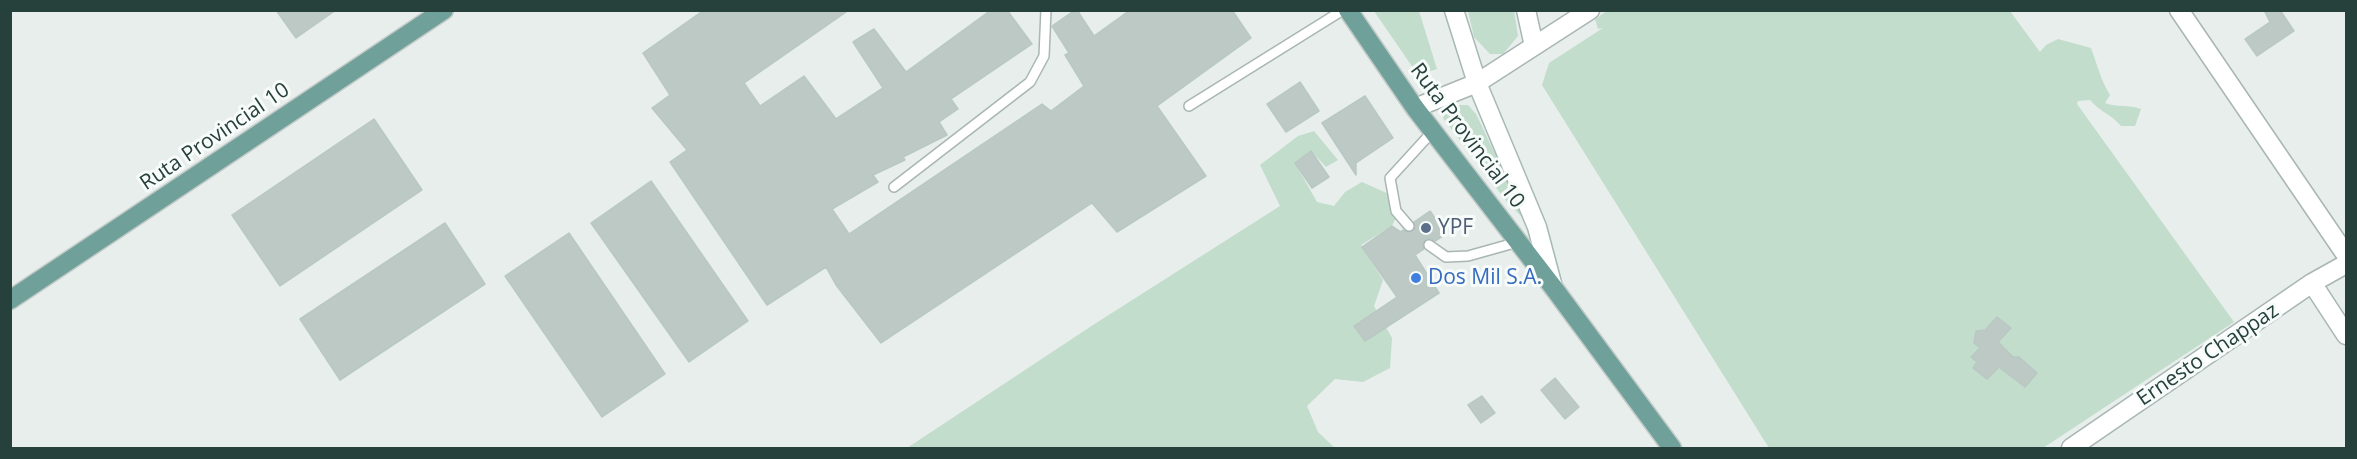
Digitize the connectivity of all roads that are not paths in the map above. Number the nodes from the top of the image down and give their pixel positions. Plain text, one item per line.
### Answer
1 (1046, 10) edge
2 (1343, 10) edge
3 (1348, 10) edge
4 (1454, 10) edge
5 (1526, 10) edge
6 (1590, 10) edge
7 (2179, 10) edge
8 (436, 13) edge
9 (1534, 46) junction
10 (1477, 83) junction
11 (1189, 106) dead end
12 (1415, 108) junction
13 (1433, 131) junction
14 (894, 187) dead end
15 (1409, 226) dead end
16 (1518, 242) junction
17 (1429, 245) dead end
18 (2346, 255) edge
19 (2346, 264) edge
20 (2312, 284) junction
21 (1553, 287) junction
22 (10, 300) edge
23 (2346, 335) edge
24 (1672, 448) edge
25 (2071, 448) edge

1 - 14 lane
2 - 11 lane
3 - 12 main road, Ruta Provincial 10
4 - 10 street
5 - 9 street
6 - 9 street
7 - 18 street
8 - 22 main road, Ruta Provincial 10
9 - 10 street
10 - 12 street
10 - 21 street
12 - 13 main road, Ruta Provincial 10
13 - 15 lane
13 - 16 main road, Ruta Provincial 10
16 - 17 lane
16 - 21 main road, Ruta Provincial 10
19 - 20 street, Ernesto Chappaz
20 - 23 street
20 - 25 street, Ernesto Chappaz
21 - 24 main road, Ruta Provincial 10

